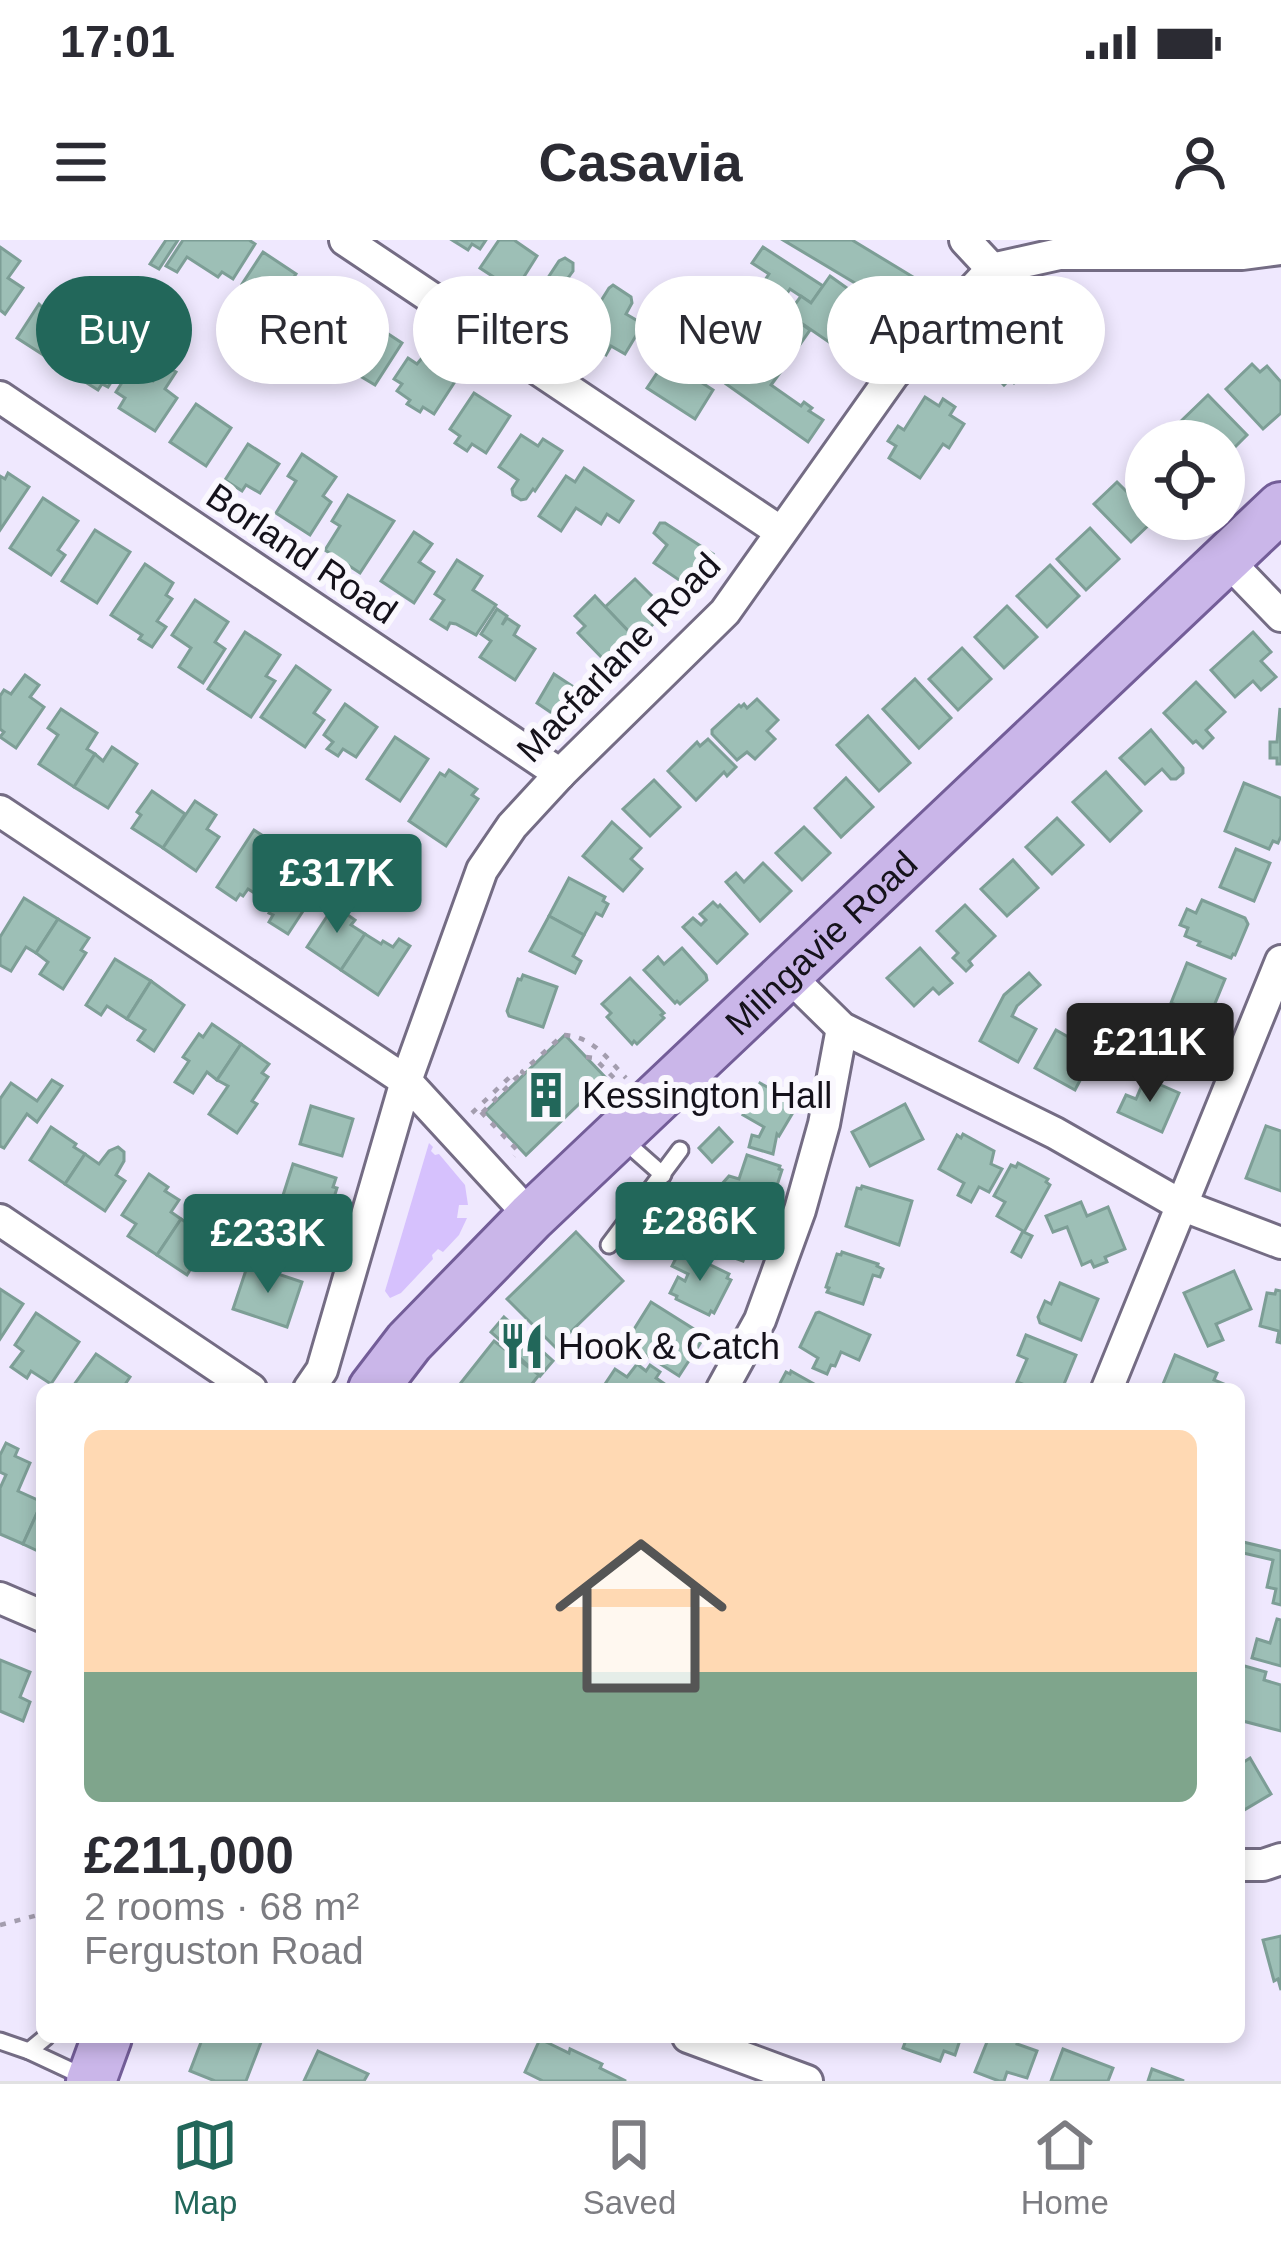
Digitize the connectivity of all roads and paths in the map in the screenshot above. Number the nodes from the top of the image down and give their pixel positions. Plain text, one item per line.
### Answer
1 (345, 240) edge
2 (965, 240) edge
3 (1281, 250) edge
4 (992, 269) junction
5 (0, 398) edge
6 (1281, 507) edge
7 (781, 532) junction
8 (1226, 559) junction
9 (1281, 616) edge
10 (560, 774) junction
11 (0, 811) edge
12 (1281, 961) edge
13 (786, 973) junction
14 (842, 1028) junction
15 (586, 1057) dead end
16 (525, 1074) dead end
17 (406, 1081) junction
18 (633, 1084) dead end
19 (480, 1111) junction
20 (622, 1113) junction
21 (680, 1150) dead end
22 (510, 1152) dead end
23 (662, 1174) junction
24 (1181, 1205) junction
25 (531, 1217) junction
26 (0, 1220) edge
27 (1281, 1243) edge
28 (609, 1245) dead end
29 (242, 1383) edge
30 (313, 1383) edge
31 (378, 1383) edge
32 (725, 1383) edge
33 (1109, 1383) edge
34 (0, 1598) edge
35 (36, 1613) edge
36 (1281, 1859) edge
37 (1245, 1865) edge
38 (36, 1916) edge
39 (0, 1925) edge
40 (0, 2041) edge
41 (39, 2043) edge
42 (105, 2043) edge
43 (704, 2043) edge
44 (29, 2051) junction
45 (92, 2081) edge
46 (807, 2081) edge

1 - 7 street
2 - 4 street
3 - 4 street
4 - 7 street, Macfarlane Road
5 - 10 street, Borland Road
6 - 8 main road, Milngavie Road
7 - 10 street, Macfarlane Road
8 - 9 street
8 - 13 main road, Milngavie Road
10 - 17 street, Macfarlane Road
11 - 17 street
12 - 24 street
13 - 14 street
13 - 20 main road, Milngavie Road
14 - 24 street
14 - 32 street
15 - 20 path
16 - 18 path
17 - 25 street
17 - 30 street, Macfarlane Road
19 - 19 path
19 - 22 path
20 - 23 lane
20 - 25 main road, Milngavie Road
21 - 23 lane
23 - 28 lane
24 - 27 street
24 - 33 street
25 - 31 main road, Milngavie Road
26 - 29 street
34 - 35 street
36 - 37 street
38 - 39 path
40 - 44 lane
41 - 44 lane
42 - 45 main road
43 - 46 street
44 - 45 lane

